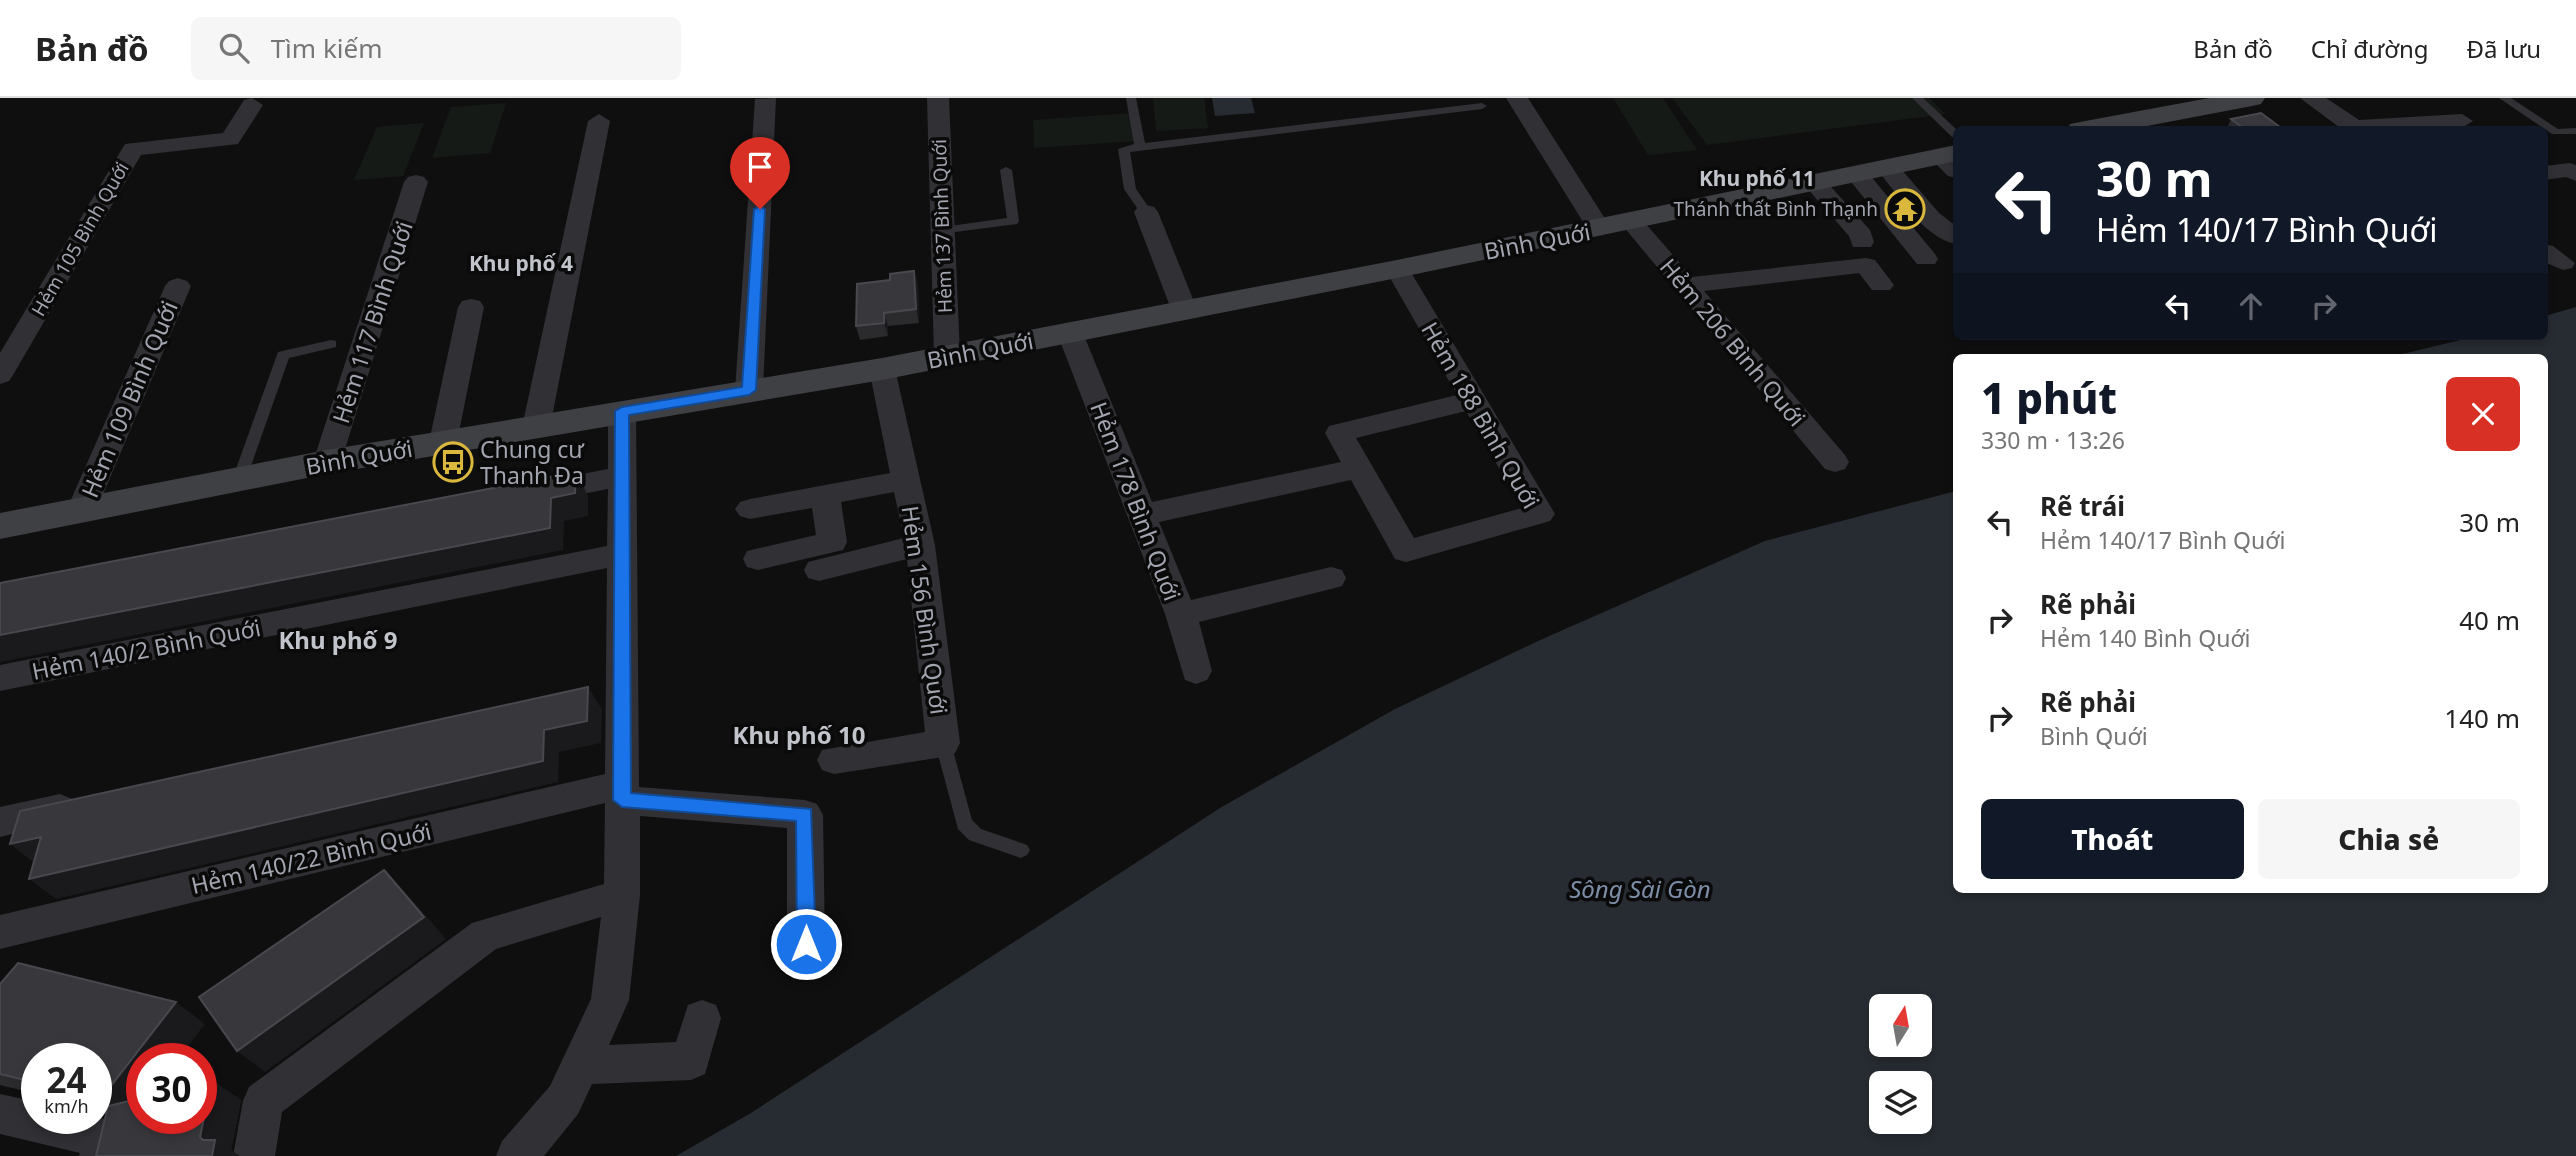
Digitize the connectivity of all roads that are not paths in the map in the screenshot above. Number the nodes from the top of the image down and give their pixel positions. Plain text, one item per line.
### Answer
1 (938, 98) edge
2 (1131, 98) edge
3 (1517, 98) edge
4 (1917, 98) edge
5 (2252, 98) edge
6 (2311, 98) edge
7 (2504, 98) edge
8 (766, 99) edge
9 (252, 104) dead end
10 (1482, 106) dead end
11 (599, 121) dead end
12 (2462, 121) dead end
13 (2138, 125) edge
14 (2354, 126) edge
15 (2387, 126) edge
16 (2547, 126) edge
17 (2548, 127) edge
18 (2576, 131) edge
19 (1140, 147) junction
20 (1952, 154) edge
21 (1006, 170) dead end
22 (1871, 170) junction
23 (2548, 173) edge
24 (2576, 174) edge
25 (1814, 182) junction
26 (416, 183) dead end
27 (1146, 212) joint
28 (1631, 221) junction
29 (1599, 228) junction
30 (943, 231) junction
31 (1953, 235) edge
32 (1862, 242) dead end
33 (1926, 259) dead end
34 (1397, 269) junction
35 (1685, 285) junction
36 (1881, 285) dead end
37 (178, 286) dead end
38 (471, 307) dead end
39 (1184, 309) junction
40 (1070, 333) junction
41 (331, 344) dead end
42 (947, 355) junction
43 (882, 369) junction
44 (0, 375) edge
45 (749, 390) junction
46 (1472, 401) junction
47 (622, 411) junction
48 (536, 427) junction
49 (443, 442) junction
50 (327, 462) junction
51 (1835, 462) dead end
52 (1359, 468) junction
53 (622, 476) junction
54 (239, 480) junction
55 (906, 480) junction
56 (825, 495) junction
57 (514, 497) edge
58 (750, 509) dead end
59 (81, 511) junction
60 (1142, 515) junction
61 (0, 526) edge
62 (920, 545) junction
63 (622, 554) junction
64 (758, 559) dead end
65 (819, 570) dead end
66 (1331, 578) dead end
67 (1181, 614) junction
68 (1196, 671) dead end
69 (3, 686) edge
70 (943, 743) junction
71 (834, 760) dead end
72 (622, 792) junction
73 (95, 801) edge
74 (0, 822) edge
75 (1021, 850) dead end
76 (622, 895) junction
77 (0, 932) edge
78 (806, 944) dead end
79 (702, 1018) dead end
80 (580, 1065) junction
81 (0, 1114) edge
82 (100, 1156) edge
83 (254, 1156) edge
84 (517, 1156) edge

1 - 30 street, Hẻm 137 Bình Quới
2 - 19 lane
3 - 29 street
4 - 20 lane
5 - 13 main road
6 - 14 street
7 - 16 lane
8 - 45 street
9 - 44 street, Hẻm 105 Bình Quới
10 - 19 lane
11 - 48 street
12 - 15 street
17 - 18 lane
19 - 27 lane
20 - 22 main road, Bình Quới
21 - 30 lane
22 - 25 main road, Bình Quới
22 - 31 street
22 - 33 street
23 - 24 street
25 - 28 main road, Bình Quới
25 - 32 street
26 - 50 street, Hẻm 117 Bình Quới
27 - 39 street
28 - 29 main road, Bình Quới
28 - 35 street, Hẻm 206 Bình Quới
29 - 34 main road, Bình Quới
30 - 42 street, Hẻm 137 Bình Quới
34 - 39 main road, Bình Quới
34 - 46 street, Hẻm 188 Bình Quới
35 - 36 street
35 - 51 street, Hẻm 206 Bình Quới
37 - 59 street, Hẻm 109 Bình Quới
38 - 49 street
39 - 40 main road, Bình Quới
40 - 42 main road, Bình Quới
40 - 60 street, Hẻm 178 Bình Quới
41 - 54 lane
42 - 43 main road, Bình Quới
43 - 45 main road, Bình Quới
43 - 55 street, Hẻm 156 Bình Quới
45 - 47 main road, Bình Quới
46 - 52 street
46 - 52 street, Hẻm 188 Bình Quới
47 - 48 main road, Bình Quới
47 - 53 street
48 - 49 main road, Bình Quới
49 - 50 main road, Bình Quới
50 - 54 main road, Bình Quới
52 - 60 street
53 - 57 street
53 - 63 street
54 - 59 main road, Bình Quới
55 - 56 street
55 - 62 street, Hẻm 156 Bình Quới
56 - 58 street
56 - 64 street
59 - 61 main road, Bình Quới
60 - 67 street, Hẻm 178 Bình Quới
62 - 65 street
62 - 70 street, Hẻm 156 Bình Quới
63 - 69 street, Hẻm 140/2 Bình Quới
63 - 72 street
66 - 67 street
67 - 68 street, Hẻm 178 Bình Quới
70 - 71 street, Hẻm 156 Bình Quới
70 - 75 lane
72 - 76 street
72 - 77 street, Hẻm 140/22 Bình Quới
72 - 78 street, Hẻm 140/22 Bình Quới
73 - 74 street
76 - 80 street
76 - 83 street
79 - 80 street
80 - 84 street
81 - 82 street

